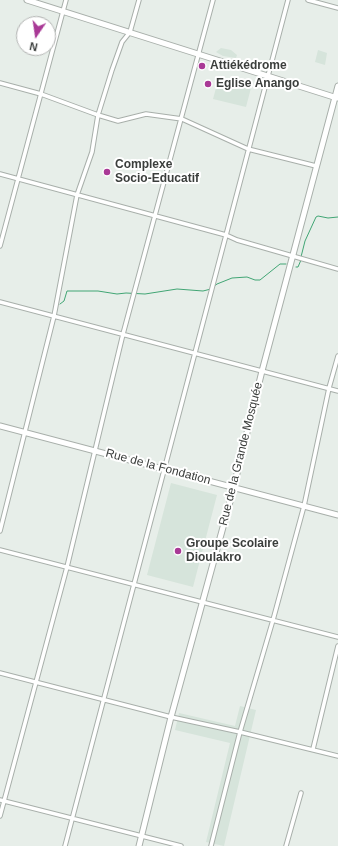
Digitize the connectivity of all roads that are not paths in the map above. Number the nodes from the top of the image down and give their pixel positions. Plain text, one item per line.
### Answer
1 (27, 0) edge
2 (66, 0) edge
3 (139, 0) edge
4 (213, 0) edge
5 (288, 0) edge
6 (308, 0) edge
7 (338, 8) edge
8 (63, 11) junction
9 (130, 32) junction
10 (199, 54) junction
11 (268, 76) junction
12 (0, 83) edge
13 (338, 86) edge
14 (41, 94) junction
15 (337, 98) edge
16 (98, 115) junction
17 (182, 118) junction
18 (248, 149) junction
19 (316, 166) junction
20 (0, 174) edge
21 (18, 179) junction
22 (77, 195) junction
23 (155, 216) junction
24 (226, 234) junction
25 (0, 246) edge
26 (293, 255) junction
27 (338, 269) edge
28 (0, 302) edge
29 (54, 316) junction
30 (124, 334) junction
31 (195, 353) junction
32 (338, 356) edge
33 (262, 371) junction
34 (329, 388) junction
35 (338, 391) edge
36 (0, 426) edge
37 (25, 433) junction
38 (96, 451) junction
39 (164, 469) junction
40 (233, 487) junction
41 (304, 506) junction
42 (338, 515) edge
43 (0, 531) edge
44 (0, 550) edge
45 (67, 567) junction
46 (134, 584) junction
47 (203, 602) junction
48 (274, 620) junction
49 (338, 637) edge
50 (338, 646) edge
51 (0, 673) edge
52 (36, 682) junction
53 (104, 700) junction
54 (171, 717) junction
55 (240, 732) junction
56 (313, 749) junction
57 (338, 756) edge
58 (301, 793) dead end
59 (0, 800) edge
60 (5, 801) junction
61 (0, 816) edge
62 (73, 819) junction
63 (141, 836) junction
64 (65, 846) edge
65 (139, 846) edge
66 (181, 846) edge
67 (211, 846) edge
68 (286, 846) edge

1 - 8 street
2 - 8 street
3 - 9 street
4 - 10 street
5 - 11 street
6 - 7 street
8 - 9 street
8 - 14 street
9 - 10 street
9 - 16 street
10 - 11 street
10 - 17 street
11 - 15 street
11 - 18 street
12 - 14 street
13 - 15 street, Rue de la Grande Mosquée
14 - 16 street
14 - 21 street
15 - 19 street, Rue de la Grande Mosquée
16 - 17 street
16 - 22 street
17 - 18 street
17 - 23 street
18 - 19 street
18 - 24 street
19 - 26 street, Rue de la Grande Mosquée
20 - 21 street
21 - 22 street
21 - 25 street
22 - 23 street
22 - 29 street
23 - 24 street
23 - 30 street
24 - 26 street
24 - 31 street
26 - 27 street
26 - 33 street, Rue de la Grande Mosquée
28 - 29 street
29 - 30 street
29 - 37 street
30 - 31 street
30 - 38 street
31 - 33 street
31 - 39 street
32 - 34 street
33 - 34 street
33 - 40 street, Rue de la Grande Mosquée
34 - 35 street
34 - 41 street
36 - 37 street, Rue de la Fondation
37 - 38 street, Rue de la Fondation
37 - 43 street
38 - 39 street, Rue de la Fondation
38 - 45 street
39 - 40 street, Rue de la Fondation
39 - 46 street
40 - 41 street, Rue de la Fondation
40 - 47 street, Rue de la Grande Mosquée
41 - 42 street, Rue de la Fondation
41 - 48 street
44 - 45 street
45 - 46 street
45 - 52 street
46 - 47 street
46 - 53 street
47 - 48 street
47 - 54 street, Rue de la Grande Mosquée
48 - 49 street
48 - 55 street
50 - 56 street
51 - 52 street
52 - 53 street
52 - 60 street
53 - 54 street
53 - 62 street
54 - 55 street
54 - 63 street, Rue de la Grande Mosquée
55 - 56 street
55 - 67 street
56 - 57 street
58 - 68 street
59 - 60 street
60 - 61 street
60 - 62 street
62 - 63 street
62 - 64 street
63 - 65 street, Rue de la Grande Mosquée
63 - 66 street

